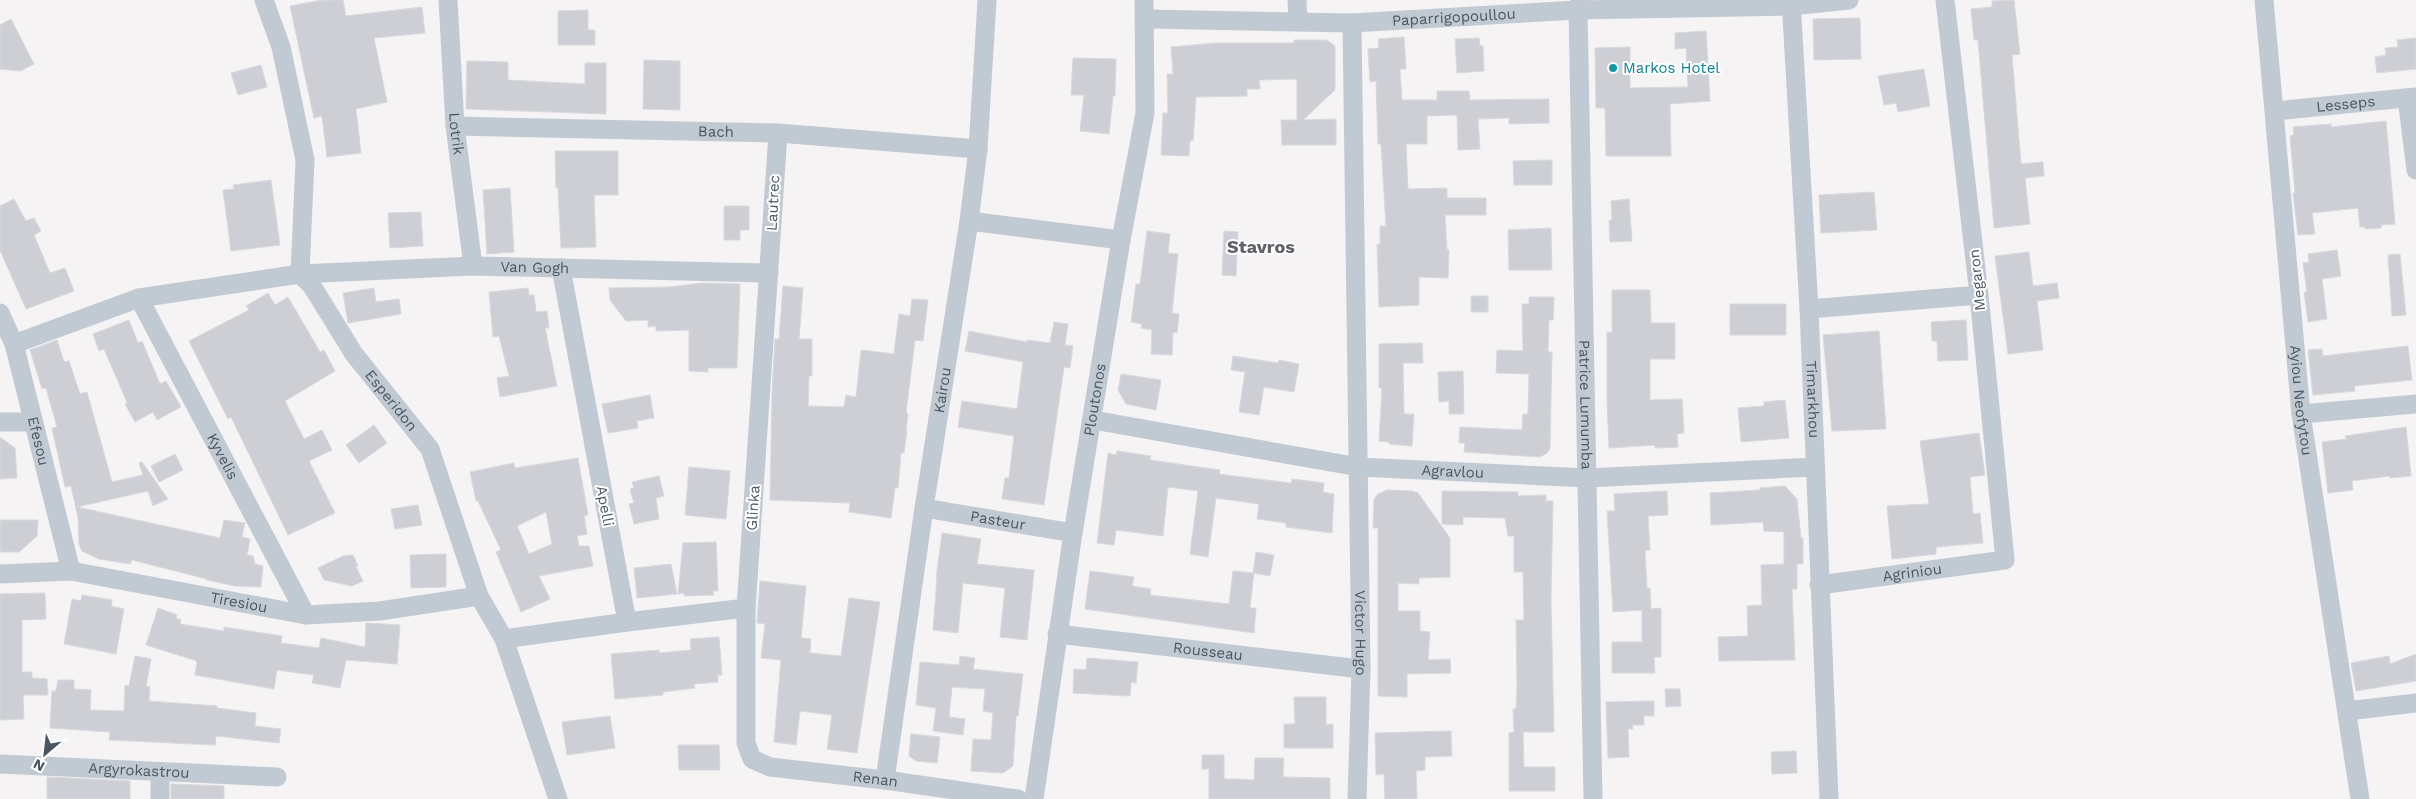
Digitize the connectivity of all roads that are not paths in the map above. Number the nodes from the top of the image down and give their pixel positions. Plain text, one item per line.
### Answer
1 (264, 0) edge
2 (448, 0) edge
3 (987, 0) edge
4 (1144, 0) edge
5 (1297, 0) edge
6 (1849, 0) edge
7 (1945, 0) edge
8 (2264, 0) edge
9 (1791, 3) edge
10 (1579, 5) edge
11 (1146, 19) junction
12 (1298, 22) junction
13 (1352, 23) junction
14 (2412, 97) edge
15 (2275, 111) junction
16 (455, 126) junction
17 (778, 133) junction
18 (978, 149) junction
19 (2416, 170) edge
20 (969, 221) junction
21 (1121, 240) junction
22 (473, 266) junction
23 (561, 268) junction
24 (769, 273) junction
25 (300, 274) junction
26 (1979, 295) junction
27 (139, 298) junction
28 (1809, 309) junction
29 (0, 313) edge
30 (14, 344) junction
31 (2416, 404) edge
32 (2301, 414) junction
33 (1093, 420) junction
34 (0, 422) edge
35 (32, 422) junction
36 (1359, 467) junction
37 (1815, 467) junction
38 (1587, 478) junction
39 (924, 508) junction
40 (1073, 533) junction
41 (2005, 560) joint
42 (71, 571) junction
43 (0, 574) edge
44 (1819, 585) junction
45 (479, 596) junction
46 (746, 608) junction
47 (306, 615) junction
48 (627, 622) junction
49 (1057, 634) junction
50 (504, 639) junction
51 (1361, 669) junction
52 (2416, 703) edge
53 (2347, 711) junction
54 (746, 743) joint
55 (0, 764) edge
56 (160, 772) junction
57 (277, 776) dead end
58 (885, 780) junction
59 (160, 799) edge
60 (558, 799) edge
61 (1018, 799) edge
62 (1034, 799) edge
63 (1357, 799) edge
64 (1593, 799) edge
65 (1829, 799) edge
66 (2360, 799) edge

1 - 25 street
2 - 16 street, Lotrik
3 - 18 street, Kairou
4 - 11 street, Ploutonos
5 - 12 street
6 - 9 street, Paparrigopoullou
7 - 26 street, Megaron
8 - 15 street, Ayiou Neofytou
9 - 10 street, Paparrigopoullou
9 - 28 street, Timarkhou
10 - 13 street, Paparrigopoullou
10 - 38 street, Patrice Lumumba
11 - 12 street, Paparrigopoullou
11 - 21 street, Ploutonos
12 - 13 street, Paparrigopoullou
13 - 36 street, Victor Hugo
14 - 15 street, Lesseps
14 - 19 street
15 - 32 street, Ayiou Neofytou
16 - 17 street, Bach
16 - 22 street, Lotrik
17 - 18 street, Bach
17 - 24 street, Lautrec
18 - 20 street, Kairou
20 - 21 street
20 - 39 street, Kairou
21 - 33 street, Ploutonos
22 - 23 street, Van Gogh
22 - 25 street, Van Gogh
23 - 24 street, Van Gogh
23 - 48 street, Apelli
24 - 46 street, Glinka
25 - 27 street, Van Gogh
25 - 45 street, Esperidon
26 - 28 street
26 - 41 street, Megaron
27 - 30 street, Van Gogh
27 - 47 street, Kyvelis
28 - 37 street, Timarkhou
29 - 30 street, Efesou
30 - 35 street, Efesou
31 - 32 street
32 - 53 street, Ayiou Neofytou
33 - 36 street, Agravlou
33 - 40 street, Ploutonos
34 - 35 street
35 - 42 street, Efesou
36 - 38 street, Agravlou
36 - 51 street, Victor Hugo
37 - 38 street, Agravlou
37 - 44 street, Timarkhou
38 - 64 street, Patrice Lumumba
39 - 40 street, Pasteur
39 - 58 street, Kairou
40 - 49 street, Ploutonos
41 - 44 street, Agriniou
42 - 43 street, Tiresiou
42 - 47 street, Tiresiou
44 - 65 street, Timarkhou
45 - 47 street, Tiresiou
45 - 50 street, Esperidon
46 - 48 street
46 - 54 street, Glinka
48 - 50 street
49 - 51 street, Rousseau
49 - 62 street, Ploutonos
50 - 60 street, Esperidon
51 - 63 street, Victor Hugo
52 - 53 street
53 - 66 street, Ayiou Neofytou
54 - 58 street, Renan
55 - 56 street, Argyrokastrou
56 - 57 street, Argyrokastrou
56 - 59 street
58 - 61 street, Renan

